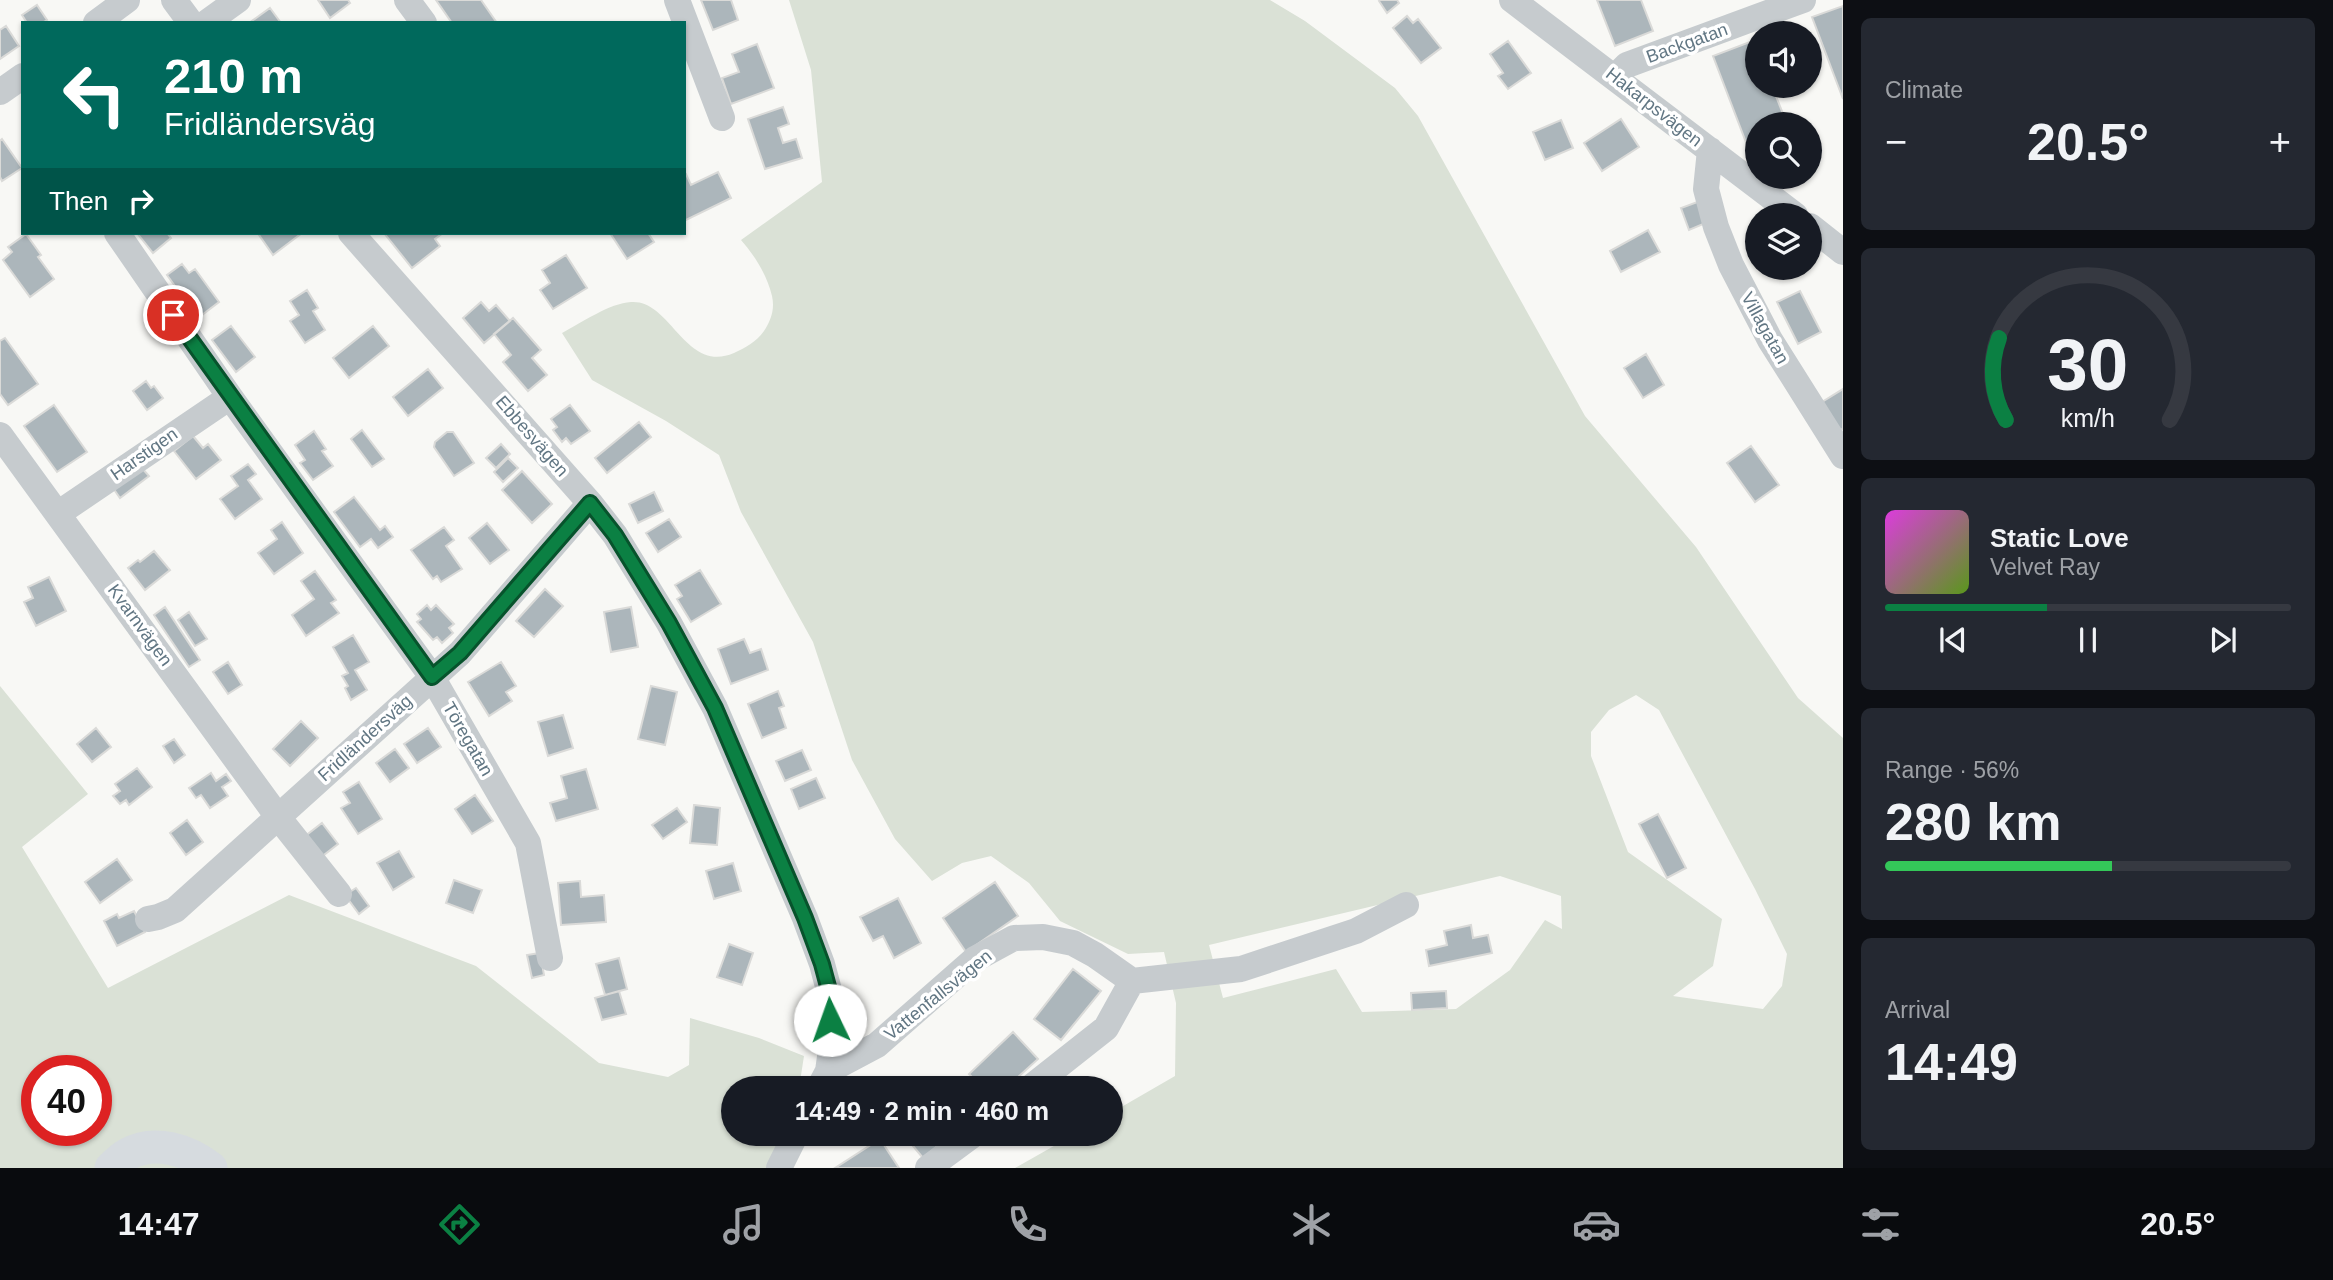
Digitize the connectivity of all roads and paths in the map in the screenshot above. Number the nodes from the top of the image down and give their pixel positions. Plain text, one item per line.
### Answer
1 (127, 0) edge
2 (174, 0) edge
3 (237, 0) edge
4 (407, 0) edge
5 (677, 0) edge
6 (1803, 0) edge
7 (1521, 3) edge
8 (99, 21) edge
9 (190, 21) edge
10 (209, 21) edge
11 (423, 21) edge
12 (685, 21) edge
13 (686, 24) edge
14 (1615, 77) junction
15 (722, 118) dead end
16 (1710, 150) junction
17 (1779, 203) edge
18 (118, 235) edge
19 (353, 235) edge
20 (1822, 235) edge
21 (1843, 252) edge
22 (230, 397) junction
23 (0, 435) edge
24 (1843, 456) edge
25 (590, 503) junction
26 (58, 513) junction
27 (432, 677) junction
28 (278, 817) junction
29 (339, 894) dead end
30 (1406, 905) dead end
31 (148, 919) dead end
32 (550, 958) dead end
33 (1132, 981) junction
34 (824, 1076) edge
35 (829, 1076) edge
36 (1045, 1076) edge
37 (790, 1146) edge
38 (958, 1146) edge
39 (111, 1168) edge
40 (211, 1168) edge
41 (779, 1168) edge
42 (928, 1168) edge

1 - 8 street
2 - 9 street
3 - 10 street
4 - 11 street
5 - 12 street
6 - 14 street, Backgatan
7 - 14 street, Hakarpsvägen
13 - 15 street
14 - 16 street, Hakarpsvägen
16 - 17 street, Hakarpsvägen
16 - 24 street, Villagatan
18 - 22 street, Töregatan
19 - 25 street, Ebbesvägen
20 - 21 street
22 - 26 street, Harstigen
22 - 27 street, Töregatan
23 - 26 street, Kvarnvägen
25 - 27 street, Fridländersväg
25 - 34 street, Ebbesvägen
26 - 28 street, Kvarnvägen
27 - 28 street, Fridländersväg
27 - 32 street, Töregatan
28 - 29 street, Kvarnvägen
28 - 31 street, Fridländersväg
30 - 33 street
33 - 35 street, Vattenfallsvägen
33 - 36 street
37 - 41 street
38 - 42 street
39 - 40 main road

